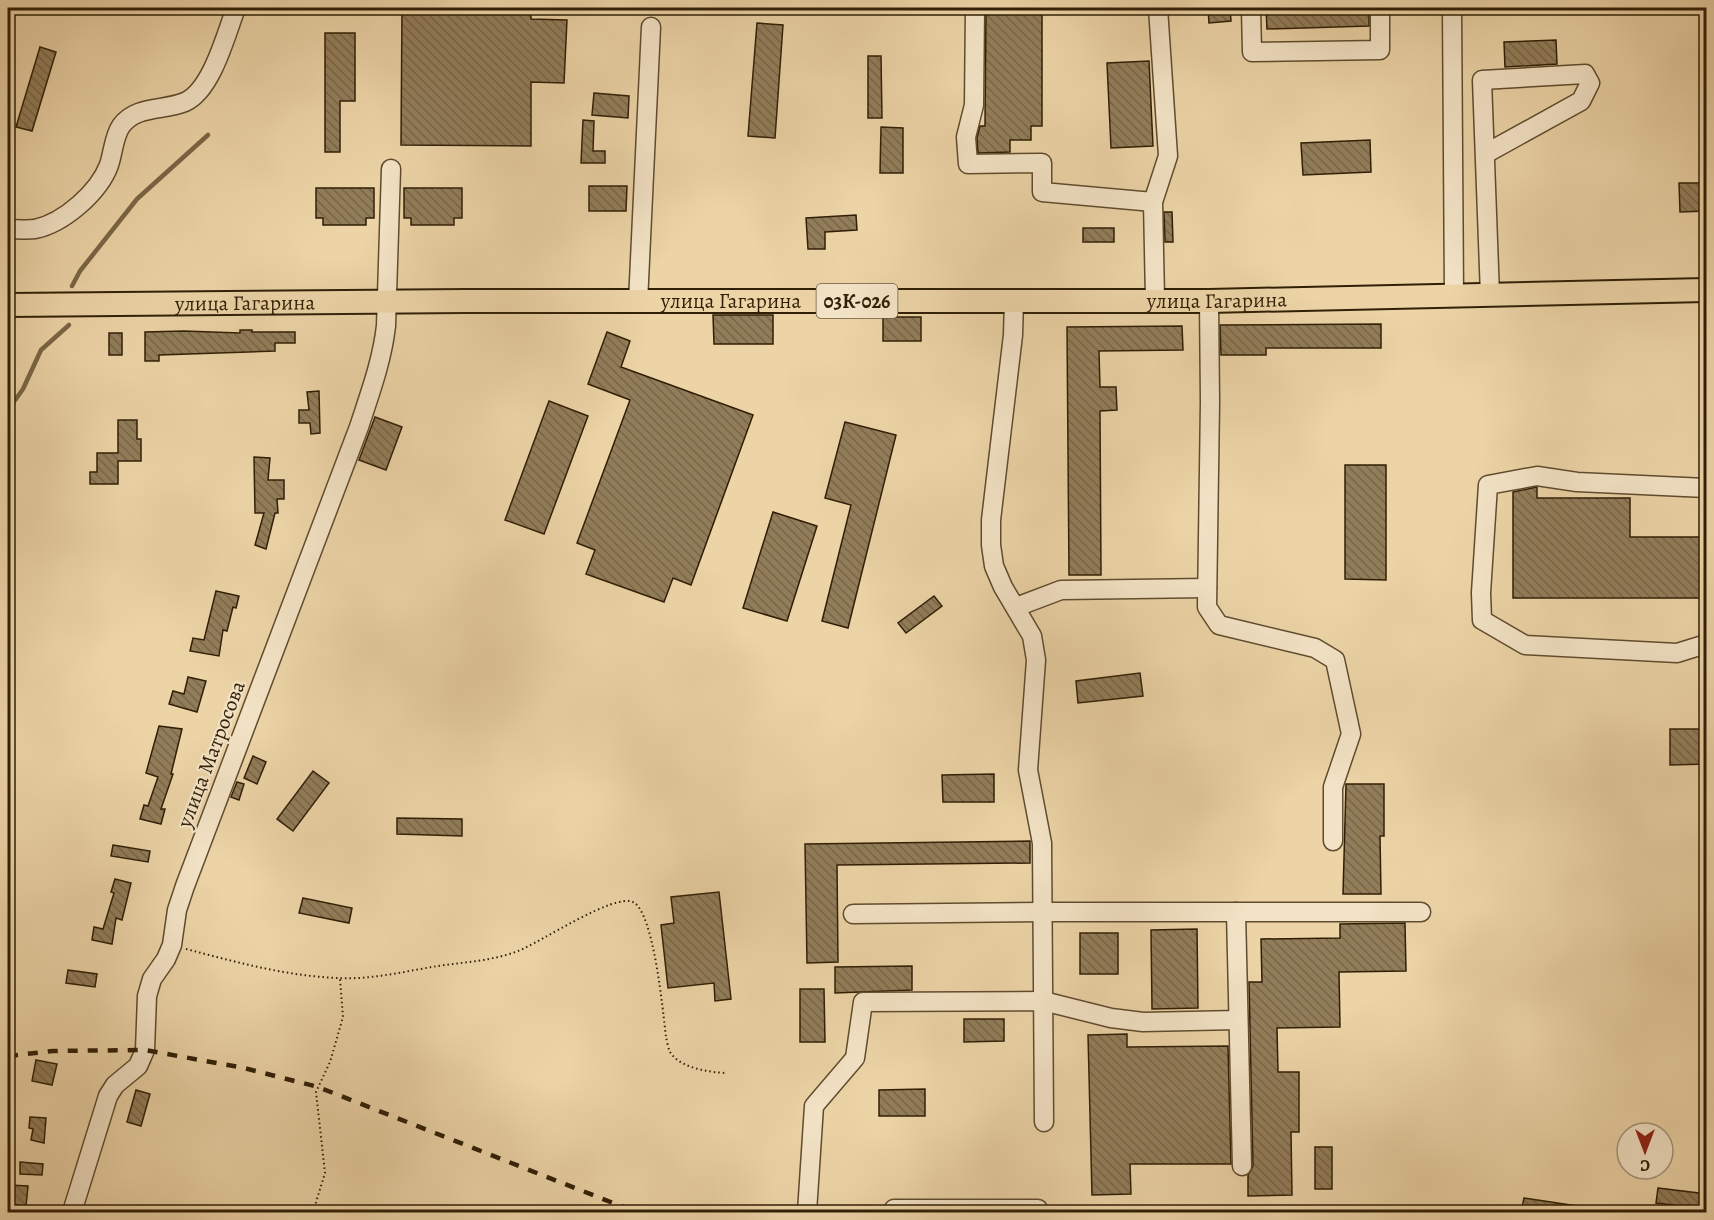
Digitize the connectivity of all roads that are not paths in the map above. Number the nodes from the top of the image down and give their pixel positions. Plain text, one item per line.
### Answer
1 (236, 8) edge
2 (975, 8) edge
3 (1158, 8) edge
4 (1251, 8) edge
5 (1380, 8) edge
6 (1452, 8) edge
7 (651, 27) dead end
8 (1485, 154) junction
9 (390, 169) dead end
10 (1153, 202) junction
11 (8, 229) edge
12 (1707, 290) edge
13 (1490, 295) junction
14 (1454, 297) junction
15 (1155, 299) junction
16 (1014, 300) junction
17 (1209, 301) junction
18 (639, 302) junction
19 (387, 303) junction
20 (8, 305) edge
21 (1707, 488) edge
22 (1207, 588) junction
23 (1016, 607) junction
24 (1707, 644) edge
25 (1333, 841) dead end
26 (1042, 912) junction
27 (1236, 912) junction
28 (1421, 912) dead end
29 (853, 914) dead end
30 (1043, 1001) junction
31 (1239, 1020) junction
32 (1044, 1122) dead end
33 (1242, 1166) dead end
34 (1038, 1209) dead end
35 (72, 1212) edge
36 (807, 1212) edge
37 (892, 1212) edge

1 - 11 street
2 - 10 street
3 - 10 street
4 - 5 street
6 - 14 street
7 - 18 street
8 - 8 street
8 - 13 street
9 - 19 street, улица Матросова
10 - 15 street
12 - 13 main road, улица Гагарина / 03К-026
13 - 14 main road, улица Гагарина / 03К-026
14 - 17 main road, улица Гагарина / 03К-026
15 - 16 main road, улица Гагарина / 03К-026
15 - 17 main road, улица Гагарина / 03К-026
16 - 18 main road, улица Гагарина / 03К-026
16 - 23 street
17 - 22 street
18 - 19 main road, улица Гагарина / 03К-026
19 - 20 main road, улица Гагарина / 03К-026
19 - 35 street, улица Матросова
21 - 24 street
22 - 23 street
22 - 25 street
23 - 26 street
26 - 27 street
26 - 29 street
26 - 30 street
27 - 28 street
27 - 31 street
30 - 31 street
30 - 32 street
30 - 36 street
31 - 33 street
34 - 37 street

